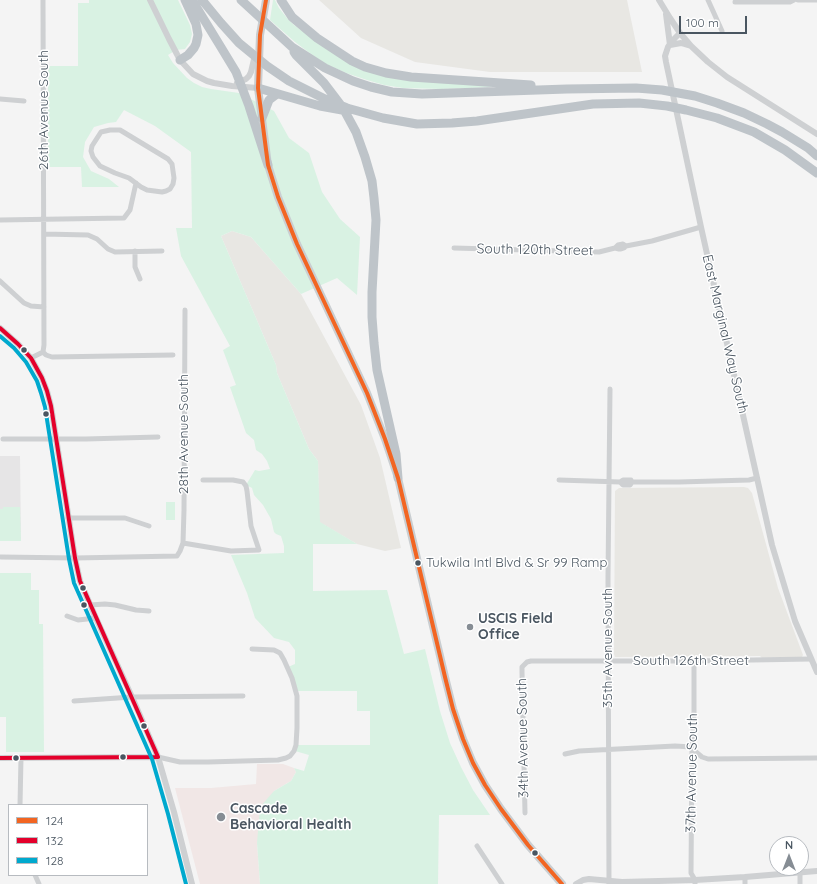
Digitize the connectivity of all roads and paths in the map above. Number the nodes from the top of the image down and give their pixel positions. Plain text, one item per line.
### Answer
1 (43, 0) edge
2 (150, 0) edge
3 (185, 0) edge
4 (192, 0) edge
5 (202, 0) edge
6 (266, 0) edge
7 (281, 0) edge
8 (659, 0) edge
9 (708, 0) edge
10 (794, 0) edge
11 (798, 0) edge
12 (817, 0) edge
13 (242, 1) edge
14 (735, 2) dead end
15 (665, 11) junction
16 (722, 31) dead end
17 (680, 33) junction
18 (260, 36) junction
19 (670, 45) junction
20 (691, 46) junction
21 (292, 47) junction
22 (180, 60) junction
23 (232, 86) junction
24 (258, 88) junction
25 (566, 89) junction
26 (277, 94) junction
27 (0, 99) edge
28 (24, 101) dead end
29 (262, 118) junction
30 (383, 118) junction
31 (817, 134) edge
32 (817, 156) edge
33 (268, 165) junction
34 (817, 173) edge
35 (136, 183) junction
36 (0, 220) edge
37 (44, 220) junction
38 (701, 227) junction
39 (44, 234) junction
40 (454, 248) dead end
41 (135, 251) junction
42 (162, 251) dead end
43 (140, 279) dead end
44 (0, 281) edge
45 (44, 307) junction
46 (185, 310) dead end
47 (0, 328) edge
48 (43, 352) junction
49 (173, 355) dead end
50 (31, 358) junction
51 (610, 389) dead end
52 (158, 437) dead end
53 (3, 439) dead end
54 (56, 439) junction
55 (398, 478) junction
56 (757, 478) junction
57 (203, 480) dead end
58 (559, 480) dead end
59 (609, 482) junction
60 (68, 518) junction
61 (148, 526) dead end
62 (183, 543) junction
63 (1, 557) dead end
64 (75, 558) junction
65 (90, 605) junction
66 (149, 611) dead end
67 (66, 616) dead end
68 (96, 618) junction
69 (252, 649) dead end
70 (811, 659) junction
71 (609, 661) junction
72 (694, 661) junction
73 (524, 664) joint
74 (817, 672) edge
75 (243, 696) dead end
76 (132, 697) junction
77 (74, 701) dead end
78 (692, 747) junction
79 (608, 749) junction
80 (565, 754) dead end
81 (158, 757) junction
82 (0, 758) edge
83 (21, 758) junction
84 (817, 758) edge
85 (20, 804) edge
86 (525, 813) dead end
87 (477, 846) dead end
88 (779, 876) edge
89 (745, 881) edge
90 (609, 882) edge
91 (695, 882) edge
92 (192, 884) edge
93 (502, 884) edge
94 (562, 884) edge
95 (576, 884) edge

1 - 37 street, 26th Avenue South
2 - 22 street
3 - 22 highway
4 - 33 highway
5 - 30 highway
6 - 18 main road
7 - 25 highway
8 - 15 street
9 - 16 street
10 - 14 street
11 - 12 street
13 - 21 highway
15 - 17 street
15 - 19 street
17 - 19 street, East Marginal Way South
17 - 20 street
18 - 23 street
18 - 24 main road
19 - 20 street
19 - 38 street, East Marginal Way South
20 - 31 street
21 - 25 highway
21 - 55 highway
22 - 23 street
23 - 24 street
24 - 26 highway
24 - 29 main road
25 - 32 highway
26 - 29 highway
26 - 30 highway
27 - 28 street
29 - 33 main road
30 - 34 highway
33 - 55 main road
35 - 35 street
35 - 37 street
36 - 37 street
37 - 39 street, 26th Avenue South
38 - 40 street, South 120th Street
38 - 56 street, East Marginal Way South
39 - 41 street
39 - 45 street, 26th Avenue South
41 - 42 street
41 - 43 street
44 - 45 street
45 - 48 street, 26th Avenue South
46 - 62 street, 28th Avenue South
47 - 50 street
48 - 49 street
48 - 50 street
50 - 54 street
51 - 59 street, 35th Avenue South
52 - 54 street
53 - 54 street
54 - 60 street
55 - 94 main road
56 - 59 street
56 - 70 street, East Marginal Way South
57 - 62 street
58 - 59 street
59 - 71 street, 35th Avenue South
60 - 61 street
60 - 64 street
62 - 64 street, 28th Avenue South
63 - 64 street
64 - 65 street
65 - 66 street
65 - 68 street
67 - 68 street
68 - 76 street
69 - 81 street
70 - 72 street, South 126th Street
70 - 74 street, East Marginal Way South
71 - 72 street, South 126th Street
71 - 73 street, South 126th Street
71 - 79 street, 35th Avenue South
72 - 78 street, 37th Avenue South
73 - 86 street, 34th Avenue South
75 - 76 street
76 - 77 street
76 - 81 street
78 - 79 street
78 - 84 street
78 - 91 street, 37th Avenue South
79 - 80 street
79 - 90 street, 35th Avenue South
81 - 83 street
81 - 92 street
82 - 83 street
83 - 85 street
87 - 93 street
88 - 89 street
89 - 91 street
90 - 91 street
90 - 95 street

